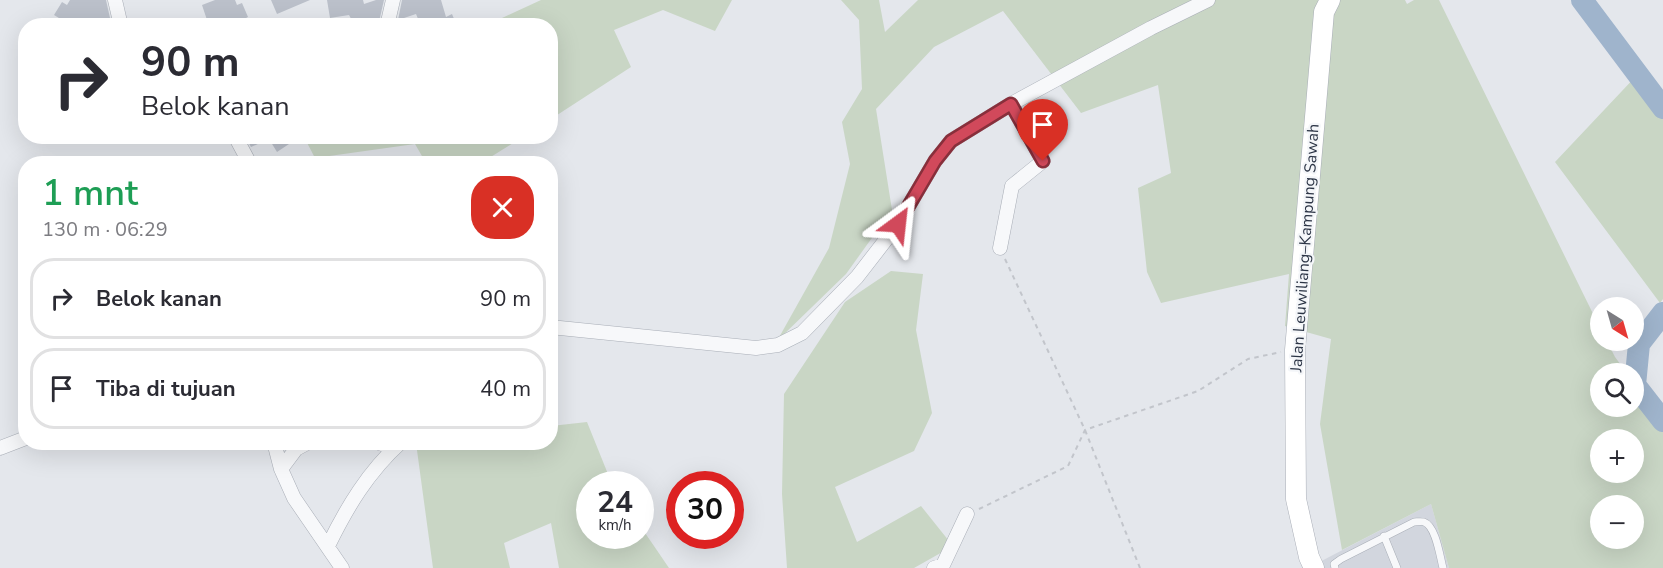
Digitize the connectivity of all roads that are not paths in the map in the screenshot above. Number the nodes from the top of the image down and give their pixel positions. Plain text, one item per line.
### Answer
1 (116, 0) edge
2 (393, 0) edge
3 (1208, 0) edge
4 (1330, 0) edge
5 (120, 18) edge
6 (389, 18) edge
7 (1011, 104) junction
8 (1000, 249) road end
9 (558, 328) edge
10 (18, 441) edge
11 (0, 448) edge
12 (276, 450) edge
13 (296, 450) edge
14 (392, 450) edge
15 (281, 469) junction
16 (967, 514) road end
17 (1384, 536) junction
18 (328, 546) junction
19 (342, 568) edge
20 (934, 568) edge
21 (1314, 568) edge
22 (1335, 568) edge
23 (1396, 568) edge
24 (1443, 568) edge

1 - 5 street
2 - 6 street
3 - 7 street
4 - 21 main road, Jalan Leuwiliang–Kampung Sawah
7 - 8 street
7 - 9 street
10 - 11 street
12 - 15 street
13 - 15 street
14 - 18 street
15 - 18 street
16 - 20 street
17 - 22 lane
17 - 23 lane
17 - 24 lane
18 - 19 street

